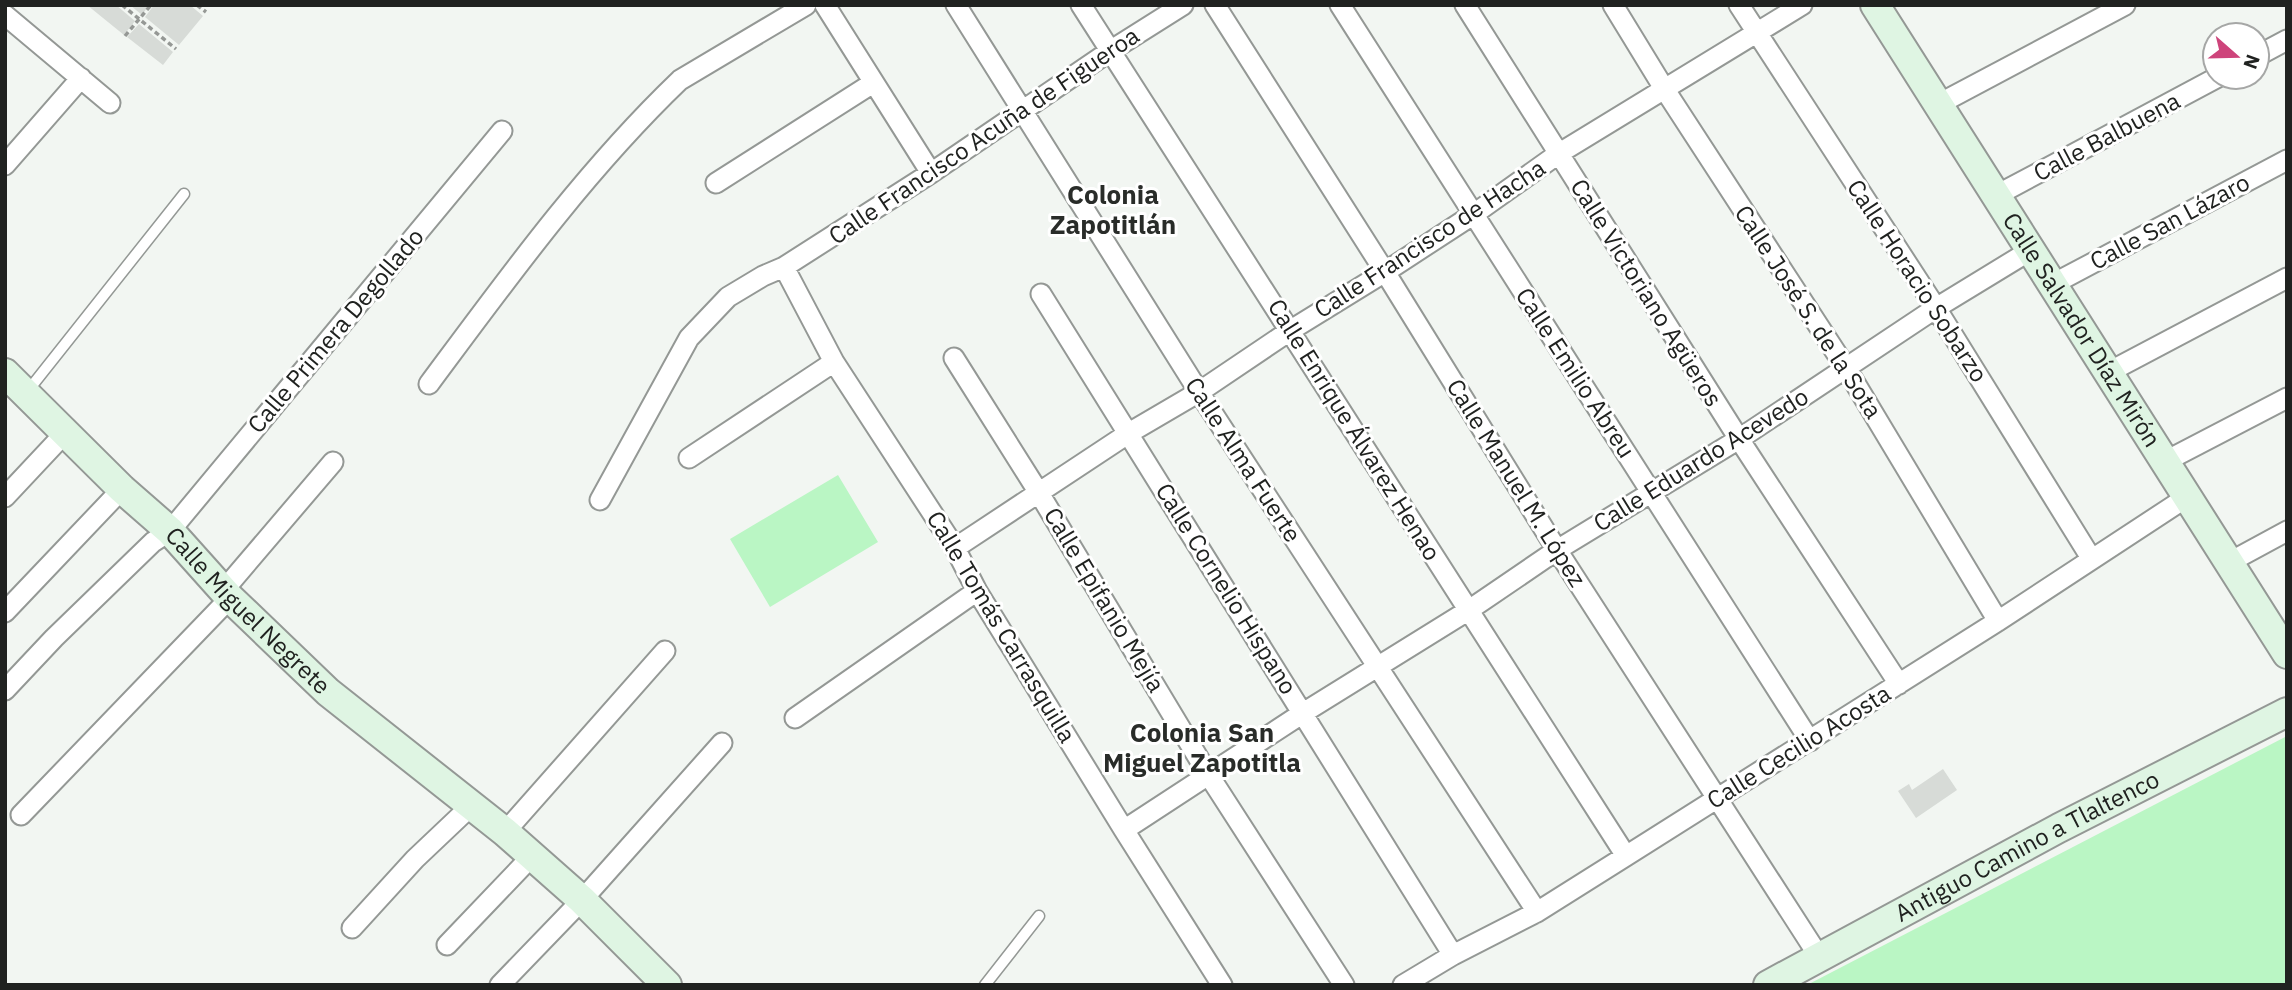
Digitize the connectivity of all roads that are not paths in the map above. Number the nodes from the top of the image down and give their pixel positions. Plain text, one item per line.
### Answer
1 (806, 5) edge
2 (825, 5) edge
3 (956, 5) edge
4 (1082, 5) edge
5 (1183, 5) edge
6 (1215, 5) edge
7 (1340, 5) edge
8 (1465, 5) edge
9 (1613, 5) edge
10 (1739, 5) edge
11 (1802, 5) edge
12 (2125, 5) edge
13 (1882, 7) edge
14 (5, 15) edge
15 (1755, 32) junction
16 (2287, 40) edge
17 (2271, 49) edge
18 (1110, 51) junction
19 (81, 78) junction
20 (873, 83) junction
21 (2201, 86) edge
22 (1665, 90) junction
23 (110, 103) dead end
24 (1937, 104) junction
25 (1022, 110) junction
26 (502, 131) dead end
27 (1558, 154) junction
28 (2287, 160) edge
29 (5, 165) edge
30 (931, 173) junction
31 (716, 183) dead end
32 (184, 194) dead end
33 (1995, 196) junction
34 (1474, 214) junction
35 (2031, 250) junction
36 (785, 267) junction
37 (1385, 272) junction
38 (2287, 278) edge
39 (2053, 284) junction
40 (1041, 295) dead end
41 (1936, 308) junction
42 (1291, 330) junction
43 (954, 358) dead end
44 (834, 362) junction
45 (1846, 368) junction
46 (2109, 372) junction
47 (5, 373) edge
48 (429, 384) dead end
49 (27, 393) junction
50 (1199, 393) junction
51 (2287, 398) edge
52 (65, 433) junction
53 (1129, 433) junction
54 (1739, 439) junction
55 (689, 458) dead end
56 (2164, 462) junction
57 (333, 463) dead end
58 (122, 488) junction
59 (1651, 492) junction
60 (1039, 493) junction
61 (5, 496) edge
62 (2187, 497) junction
63 (600, 500) dead end
64 (170, 531) junction
65 (2287, 531) edge
66 (955, 548) junction
67 (1557, 550) junction
68 (2091, 558) junction
69 (2228, 563) junction
70 (977, 591) junction
71 (226, 594) junction
72 (1469, 610) junction
73 (5, 612) edge
74 (1998, 621) junction
75 (2284, 644) edge
76 (665, 650) dead end
77 (1377, 667) junction
78 (1899, 684) junction
79 (5, 690) edge
80 (2287, 712) edge
81 (1303, 713) junction
82 (795, 718) dead end
83 (1810, 741) junction
84 (722, 743) dead end
85 (1208, 774) junction
86 (1718, 799) junction
87 (472, 805) junction
88 (21, 816) dead end
89 (1124, 830) junction
90 (505, 832) junction
91 (532, 856) junction
92 (1626, 856) junction
93 (582, 900) junction
94 (1537, 912) junction
95 (1039, 916) dead end
96 (352, 928) dead end
97 (447, 945) dead end
98 (1453, 956) junction
99 (1820, 958) junction
100 (500, 985) edge
101 (667, 985) edge
102 (985, 985) edge
103 (1222, 985) edge
104 (1345, 985) edge
105 (1403, 985) edge
106 (1768, 985) edge

1 - 48 street
2 - 20 street
3 - 25 street, Calle Alma Fuerte
4 - 18 street, Calle Enrique Álvarez Henao
5 - 18 street, Calle Francisco Acuña de Figueroa
6 - 37 street, Calle Manuel M. López
7 - 34 street, Calle Emilio Abreu
8 - 27 street, Calle Victoriano Agüeros
9 - 22 street, Calle José S. de la Sota
10 - 15 street, Calle Horacio Sobarzo
11 - 15 street, Calle Francisco de Hacha
12 - 24 street
13 - 24 street, Calle Salvador Díaz Mirón
14 - 19 street
15 - 22 street, Calle Francisco de Hacha
15 - 41 street, Calle Horacio Sobarzo
16 - 17 street
18 - 25 street, Calle Francisco Acuña de Figueroa
18 - 42 street, Calle Enrique Álvarez Henao
19 - 23 street
19 - 29 street
20 - 30 street
20 - 31 street
21 - 33 street, Calle Balbuena
22 - 27 street, Calle Francisco de Hacha
22 - 45 street, Calle José S. de la Sota
24 - 33 street, Calle Salvador Díaz Mirón
25 - 30 street, Calle Francisco Acuña de Figueroa
25 - 50 street, Calle Alma Fuerte
26 - 64 street, Calle Primera Degollado
27 - 34 street, Calle Francisco de Hacha
27 - 54 street, Calle Victoriano Agüeros
28 - 39 street, Calle San Lázaro
30 - 36 street, Calle Francisco Acuña de Figueroa
32 - 49 lane
33 - 35 street, Calle Salvador Díaz Mirón
34 - 37 street, Calle Francisco de Hacha
34 - 59 street, Calle Emilio Abreu
35 - 39 street, Calle Salvador Díaz Mirón
35 - 41 street, Calle Eduardo Acevedo
36 - 44 street, Calle Tomás Carrasquilla
36 - 63 street, Calle Francisco Acuña de Figueroa
37 - 42 street, Calle Francisco de Hacha
37 - 67 street, Calle Manuel M. López
38 - 46 street
39 - 46 street, Calle Salvador Díaz Mirón
40 - 53 street, Calle Cornelio Hispano
41 - 45 street, Calle Eduardo Acevedo
41 - 68 street, Calle Horacio Sobarzo
42 - 50 street, Calle Francisco de Hacha
42 - 72 street, Calle Enrique Álvarez Henao
43 - 60 street, Calle Epifanio Mejía
44 - 55 street
44 - 66 street, Calle Tomás Carrasquilla
45 - 54 street, Calle Eduardo Acevedo
45 - 74 street, Calle José S. de la Sota
46 - 56 street, Calle Salvador Díaz Mirón
47 - 49 street, Calle Miguel Negrete
49 - 52 street, Calle Miguel Negrete
50 - 53 street, Calle Francisco de Hacha
50 - 77 street, Calle Alma Fuerte
51 - 56 street
52 - 58 street, Calle Miguel Negrete
52 - 61 street
53 - 60 street, Calle Francisco de Hacha
53 - 81 street, Calle Cornelio Hispano
54 - 59 street, Calle Eduardo Acevedo
54 - 78 street, Calle Victoriano Agüeros
56 - 62 street, Calle Salvador Díaz Mirón
57 - 71 street
58 - 64 street, Calle Miguel Negrete
58 - 73 street
59 - 67 street, Calle Eduardo Acevedo
59 - 83 street, Calle Emilio Abreu
60 - 66 street, Calle Francisco de Hacha
60 - 85 street, Calle Epifanio Mejía
62 - 68 street, Calle Cecilio Acosta
62 - 69 street, Calle Salvador Díaz Mirón
64 - 71 street, Calle Miguel Negrete
64 - 79 street, Calle Primera Degollado
65 - 69 street
66 - 70 street, Calle Tomás Carrasquilla
67 - 72 street, Calle Eduardo Acevedo
67 - 86 street, Calle Manuel M. López
68 - 74 street, Calle Cecilio Acosta
69 - 75 street, Calle Salvador Díaz Mirón
70 - 82 street
70 - 89 street, Calle Tomás Carrasquilla
71 - 87 street, Calle Miguel Negrete
71 - 88 street
72 - 77 street, Calle Eduardo Acevedo
72 - 92 street, Calle Enrique Álvarez Henao
74 - 78 street, Calle Cecilio Acosta
76 - 90 street
77 - 81 street, Calle Eduardo Acevedo
77 - 94 street, Calle Alma Fuerte
78 - 83 street, Calle Cecilio Acosta
80 - 99 street, Antiguo Camino a Tlaltenco
81 - 85 street, Calle Eduardo Acevedo
81 - 98 street, Calle Cornelio Hispano
83 - 86 street, Calle Cecilio Acosta
84 - 93 street
85 - 89 street, Calle Eduardo Acevedo
85 - 104 street, Calle Epifanio Mejía
86 - 92 street, Calle Cecilio Acosta
86 - 99 street, Calle Manuel M. López
87 - 90 street, Calle Miguel Negrete
87 - 96 street
89 - 103 street, Calle Tomás Carrasquilla
90 - 91 street, Calle Miguel Negrete
91 - 93 street, Calle Miguel Negrete
91 - 97 street
92 - 94 street, Calle Cecilio Acosta
93 - 100 street
93 - 101 street, Calle Miguel Negrete
94 - 98 street, Calle Cecilio Acosta
95 - 102 lane
98 - 105 street, Calle Cecilio Acosta
99 - 106 street, Antiguo Camino a Tlaltenco

